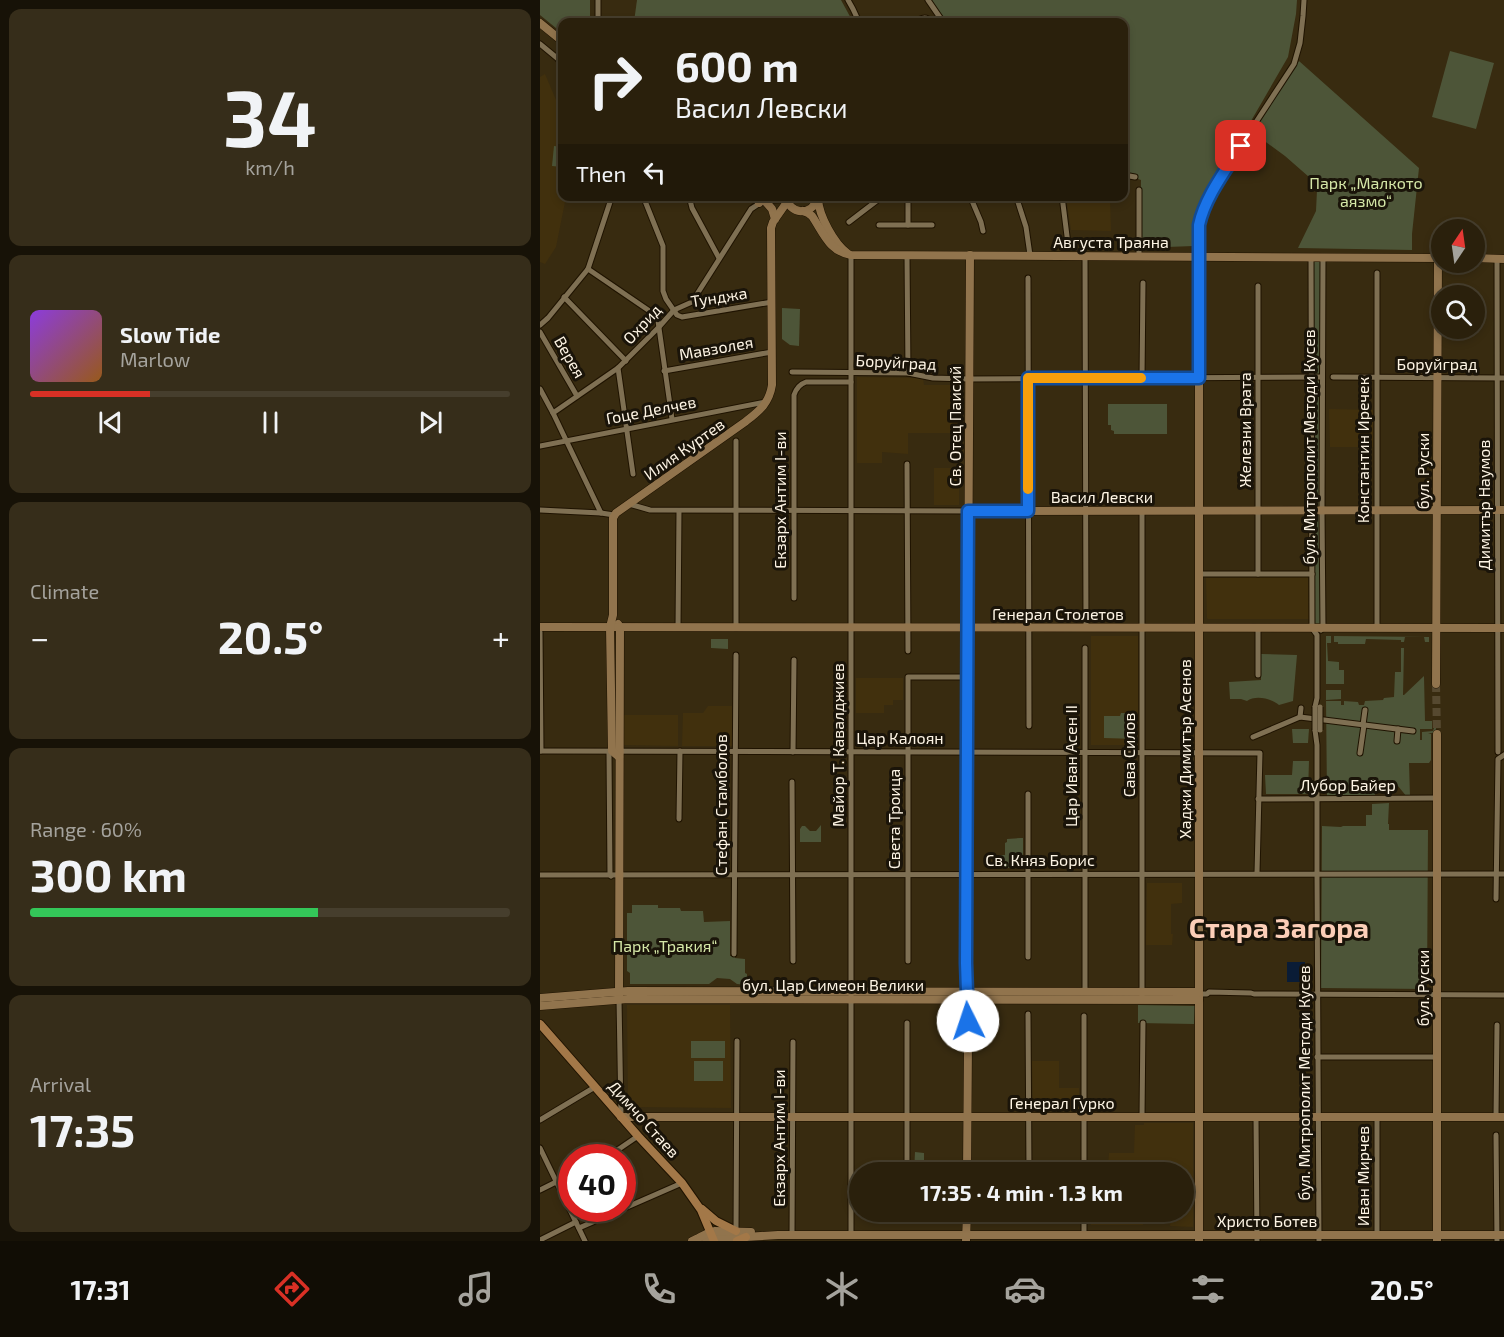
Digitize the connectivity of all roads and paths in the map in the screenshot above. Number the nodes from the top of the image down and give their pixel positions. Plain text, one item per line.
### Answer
1 (598, 0) edge
2 (848, 0) edge
3 (928, 0) edge
4 (1304, 0) edge
5 (598, 18) edge
6 (857, 18) edge
7 (940, 18) edge
8 (540, 23) edge
9 (558, 38) edge
10 (540, 44) edge
11 (558, 60) edge
12 (1128, 176) edge
13 (1135, 177) dead end
14 (1139, 190) dead end
15 (610, 201) edge
16 (645, 201) edge
17 (690, 201) edge
18 (761, 201) edge
19 (763, 201) edge
20 (784, 201) edge
21 (787, 201) edge
22 (816, 201) edge
23 (819, 201) edge
24 (876, 201) edge
25 (908, 201) edge
26 (972, 201) edge
27 (1018, 201) edge
28 (1063, 201) edge
29 (800, 211) junction
30 (775, 219) junction
31 (849, 222) dead end
32 (879, 225) dead end
33 (908, 225) junction
34 (932, 225) dead end
35 (983, 231) dead end
36 (1068, 244) dead end
37 (1504, 252) edge
38 (851, 255) junction
39 (907, 255) junction
40 (970, 255) junction
41 (1030, 255) junction
42 (1085, 255) junction
43 (1139, 256) junction
44 (1199, 256) junction
45 (1311, 257) junction
46 (1323, 257) junction
47 (719, 258) junction
48 (1431, 258) edge
49 (1485, 258) edge
50 (1501, 259) edge
51 (588, 269) junction
52 (1377, 273) dead end
53 (1440, 273) edge
54 (1028, 278) dead end
55 (1143, 283) dead end
56 (1258, 285) dead end
57 (564, 297) junction
58 (772, 302) junction
59 (674, 310) junction
60 (540, 325) edge
61 (660, 327) junction
62 (540, 332) edge
63 (772, 352) junction
64 (626, 361) junction
65 (618, 368) junction
66 (664, 370) junction
67 (792, 372) dead end
68 (851, 373) junction
69 (908, 373) junction
70 (1311, 377) junction
71 (1322, 377) junction
72 (1333, 377) dead end
73 (1028, 378) junction
74 (1086, 378) junction
75 (1142, 378) junction
76 (1199, 378) junction
77 (1258, 378) junction
78 (1377, 378) junction
79 (1437, 378) junction
80 (1501, 378) edge
81 (968, 379) junction
82 (851, 382) junction
83 (540, 389) edge
84 (577, 396) junction
85 (767, 401) junction
86 (554, 413) junction
87 (672, 419) junction
88 (626, 429) junction
89 (566, 440) junction
90 (736, 441) dead end
91 (540, 446) edge
92 (907, 464) dead end
93 (633, 474) dead end
94 (629, 504) junction
95 (540, 510) edge
96 (794, 510) junction
97 (1437, 510) junction
98 (1501, 510) edge
99 (679, 511) junction
100 (736, 511) junction
101 (851, 511) junction
102 (908, 511) junction
103 (968, 511) junction
104 (1028, 511) junction
105 (1086, 511) junction
106 (1142, 511) junction
107 (1199, 511) junction
108 (1258, 511) junction
109 (1311, 511) junction
110 (1322, 511) junction
111 (1377, 511) junction
112 (601, 513) junction
113 (614, 515) junction
114 (1199, 574) junction
115 (1258, 574) junction
116 (1312, 574) junction
117 (794, 598) dead end
118 (613, 615) junction
119 (540, 627) edge
120 (610, 627) junction
121 (620, 627) junction
122 (678, 627) junction
123 (736, 627) junction
124 (851, 627) junction
125 (908, 628) junction
126 (968, 628) junction
127 (1028, 628) junction
128 (1086, 628) junction
129 (1142, 628) junction
130 (1199, 628) junction
131 (1258, 628) junction
132 (1323, 628) junction
133 (1377, 628) junction
134 (1436, 628) junction
135 (1501, 628) edge
136 (1314, 631) junction
137 (540, 632) edge
138 (1084, 648) dead end
139 (908, 651) dead end
140 (736, 655) dead end
141 (794, 660) dead end
142 (1258, 675) dead end
143 (968, 677) junction
144 (1436, 684) tunnel mouth
145 (1301, 708) dead end
146 (1365, 710) dead end
147 (1300, 717) junction
148 (1363, 725) junction
149 (1029, 726) dead end
150 (1398, 729) junction
151 (1413, 731) dead end
152 (1437, 734) tunnel mouth
153 (1253, 737) dead end
154 (1397, 741) dead end
155 (541, 751) edge
156 (735, 751) junction
157 (680, 752) junction
158 (793, 752) junction
159 (851, 752) junction
160 (907, 752) junction
161 (967, 752) junction
162 (1085, 752) junction
163 (1142, 752) junction
164 (1498, 752) dead end
165 (617, 753) junction
166 (1199, 753) junction
167 (1360, 753) dead end
168 (1504, 755) edge
169 (792, 782) dead end
170 (1028, 794) dead end
171 (1437, 798) junction
172 (1258, 799) junction
173 (1317, 799) junction
174 (679, 819) dead end
175 (1199, 873) junction
176 (1257, 873) junction
177 (1317, 873) junction
178 (851, 874) junction
179 (908, 874) junction
180 (966, 874) junction
181 (1028, 874) junction
182 (1084, 874) junction
183 (1142, 874) junction
184 (1437, 874) junction
185 (1497, 874) junction
186 (1504, 874) edge
187 (540, 875) edge
188 (610, 875) junction
189 (735, 875) junction
190 (792, 875) junction
191 (619, 879) junction
192 (1496, 899) dead end
193 (734, 954) dead end
194 (1028, 957) dead end
195 (793, 961) dead end
196 (908, 962) dead end
197 (1085, 991) junction
198 (619, 995) junction
199 (851, 995) junction
200 (967, 995) junction
201 (1142, 995) junction
202 (1199, 995) junction
203 (1317, 995) junction
204 (1436, 995) junction
205 (1504, 995) edge
206 (540, 998) edge
207 (540, 1006) edge
208 (1028, 1014) dead end
209 (1084, 1016) dead end
210 (908, 1023) dead end
211 (1143, 1023) dead end
212 (540, 1024) edge
213 (1497, 1025) dead end
214 (737, 1041) dead end
215 (793, 1042) dead end
216 (1317, 1057) junction
217 (1436, 1058) junction
218 (595, 1086) junction
219 (621, 1116) junction
220 (736, 1116) junction
221 (793, 1116) junction
222 (851, 1116) junction
223 (908, 1116) junction
224 (967, 1116) junction
225 (1029, 1116) junction
226 (1084, 1116) junction
227 (1142, 1116) junction
228 (1199, 1117) junction
229 (1256, 1117) junction
230 (1318, 1117) junction
231 (1377, 1117) junction
232 (1437, 1117) junction
233 (1500, 1117) edge
234 (540, 1120) edge
235 (1496, 1135) dead end
236 (638, 1136) junction
237 (625, 1144) edge
238 (540, 1148) edge
239 (851, 1162) edge
240 (907, 1162) edge
241 (967, 1162) edge
242 (1029, 1162) edge
243 (1084, 1162) edge
244 (556, 1182) junction
245 (682, 1183) junction
246 (558, 1186) edge
247 (540, 1190) edge
248 (698, 1205) junction
249 (576, 1222) joint
250 (851, 1222) edge
251 (967, 1222) edge
252 (1084, 1222) edge
253 (579, 1228) junction
254 (736, 1231) junction
255 (1084, 1234) junction
256 (778, 1235) junction
257 (792, 1235) junction
258 (851, 1235) junction
259 (1377, 1235) junction
260 (710, 1237) edge
261 (1499, 1237) edge
262 (966, 1238) edge
263 (1027, 1238) edge
264 (1136, 1238) edge
265 (1199, 1238) edge
266 (1257, 1238) edge
267 (1319, 1238) edge
268 (1437, 1238) edge
269 (741, 1239) edge
270 (540, 1240) edge
271 (585, 1241) edge
272 (692, 1241) edge

1 - 5 street
2 - 6 street
3 - 7 street
4 - 44 street
8 - 9 street
10 - 11 street
12 - 13 street
14 - 43 street
15 - 51 street
16 - 59 street
17 - 47 street
18 - 47 street, Охрид
19 - 30 street
20 - 30 street
21 - 29 street
22 - 29 street
23 - 38 street
24 - 31 street
25 - 33 street
26 - 35 street
27 - 41 street
28 - 36 street
29 - 30 street
29 - 38 street
30 - 58 street
32 - 33 street
33 - 34 street
37 - 50 street
38 - 39 street, Августа Траяна
38 - 68 street, Майор Т. Кавалджиев
39 - 40 street, Августа Траяна
39 - 69 street
40 - 41 street, Августа Траяна
40 - 81 street, Св. Отец Паисий
41 - 42 street, Августа Траяна
42 - 43 street, Августа Траяна
42 - 74 street
43 - 44 street, Августа Траяна
44 - 45 street, Августа Траяна
44 - 76 street, Хаджи Димитър Асенов
45 - 46 street, Августа Траяна
45 - 70 street, бул. Митрополит Методи Кусев
46 - 48 street, Августа Траяна
46 - 71 street, бул. Митрополит Методи Кусев
47 - 59 street, Охрид
49 - 50 street
50 - 80 street, Димитър Наумов
51 - 57 street
51 - 61 street
52 - 78 street, Константин Иречек
53 - 79 street, бул. Руски
54 - 73 street
55 - 75 street
56 - 77 street, Железни Врата
57 - 60 street
57 - 64 street
58 - 59 street, Тунджа
58 - 63 street
59 - 61 street, Охрид
61 - 64 street, Охрид
61 - 66 street
62 - 84 street, Верея
63 - 66 street, Мавзолея
63 - 85 street
64 - 65 street, Охрид
65 - 84 street, Охрид
65 - 88 street
66 - 87 street
67 - 68 street, Боруйград
68 - 69 street, Боруйград
68 - 82 street, Майор Т. Кавалджиев
69 - 81 street, Боруйград
70 - 71 street, Боруйград
70 - 77 street, Боруйград
70 - 109 street, бул. Митрополит Методи Кусев
71 - 110 street, бул. Митрополит Методи Кусев
72 - 78 street, Боруйград
73 - 74 street, Боруйград
73 - 81 street, Боруйград
73 - 104 street
74 - 75 street, Боруйград
74 - 105 street
75 - 76 street, Боруйград
76 - 77 street, Боруйград
76 - 107 street, Хаджи Димитър Асенов
77 - 108 street, Железни Врата
78 - 79 street, Боруйград
78 - 111 street, Константин Иречек
79 - 80 street, Боруйград
79 - 97 street, бул. Руски
80 - 98 street, Димитър Наумов
81 - 103 street, Св. Отец Паисий
82 - 96 street, Екзарх Антим I-ви
82 - 101 street, Майор Т. Кавалджиев
83 - 86 street
84 - 86 street, Охрид
85 - 87 street, Гоце Делчев
85 - 94 street, Илия Куртев
86 - 89 street
87 - 88 street, Гоце Делчев
88 - 89 street, Гоце Делчев
88 - 93 street
89 - 91 street, Гоце Делчев
89 - 112 street
90 - 100 street
92 - 102 street
94 - 99 street, Васил Левски
94 - 113 street, Илия Куртев
95 - 112 street
96 - 100 street, Васил Левски
96 - 101 street, Васил Левски
96 - 117 street, Екзарх Антим I-ви
97 - 98 street, Васил Левски
97 - 111 street, Васил Левски
97 - 134 street, бул. Руски
98 - 135 street, Димитър Наумов
99 - 100 street, Васил Левски
99 - 122 street
100 - 123 street
101 - 102 street, Васил Левски
101 - 124 street, Майор Т. Кавалджиев
102 - 103 street, Васил Левски
102 - 125 street
103 - 104 street, Васил Левски
103 - 126 street, Св. Отец Паисий
104 - 105 street, Васил Левски
104 - 127 street
105 - 106 street, Васил Левски
105 - 128 street
106 - 107 street, Васил Левски
106 - 129 street, Сава Силов
107 - 108 street, Васил Левски
107 - 114 street, Хаджи Димитър Асенов
108 - 109 street, Васил Левски
108 - 115 street, Железни Врата
109 - 110 street, Васил Левски
109 - 116 street, бул. Митрополит Методи Кусев
110 - 111 street, Васил Левски
110 - 132 street, бул. Митрополит Методи Кусев
111 - 133 street, Константин Иречек
112 - 113 street
113 - 118 street
114 - 115 street
114 - 130 street, Хаджи Димитър Асенов
115 - 116 street
116 - 136 street, бул. Митрополит Методи Кусев
118 - 120 street
118 - 121 street
119 - 120 street, Генерал Столетов
120 - 121 street, Генерал Столетов
120 - 165 street
121 - 122 street, Генерал Столетов
121 - 165 street
122 - 123 street, Генерал Столетов
123 - 124 street, Генерал Столетов
124 - 125 street, Генерал Столетов
124 - 159 street, Майор Т. Кавалджиев
125 - 126 street, Генерал Столетов
125 - 139 street
126 - 127 street, Генерал Столетов
126 - 143 street, Св. Отец Паисий
127 - 128 street, Генерал Столетов
127 - 149 street
128 - 129 street, Генерал Столетов
129 - 130 street, Генерал Столетов
129 - 163 street, Сава Силов
130 - 131 street, Генерал Столетов
130 - 166 street, Хаджи Димитър Асенов
131 - 136 street, Генерал Столетов
131 - 142 street
132 - 133 street, Генерал Столетов
132 - 136 street, Генерал Столетов
133 - 134 street, Генерал Столетов
134 - 135 street, Генерал Столетов
134 - 144 street, бул. Руски
135 - 164 street, Димитър Наумов
136 - 173 street, бул. Митрополит Методи Кусев, bridge
137 - 155 street
138 - 162 street, Цар Иван Асен II
140 - 156 street, Стефан Стамболов
141 - 158 street
143 - 160 street, Света Троица
143 - 161 street, Св. Отец Паисий
145 - 147 street
146 - 148 street
147 - 148 street
147 - 153 street
148 - 150 street
148 - 167 street
150 - 151 street
150 - 154 street
152 - 171 street, бул. Руски
155 - 165 street, Цар Калоян
156 - 157 street, Цар Калоян
156 - 158 street, Цар Калоян
156 - 189 street, Стефан Стамболов
157 - 165 street, Цар Калоян
157 - 174 street
158 - 159 street, Цар Калоян
159 - 160 street, Цар Калоян
159 - 178 street, Майор Т. Кавалджиев
160 - 161 street, Цар Калоян
160 - 179 street, Света Троица
161 - 162 street, Цар Калоян
161 - 180 street, Св. Отец Паисий
162 - 163 street, Цар Калоян
162 - 182 street, Цар Иван Асен II
163 - 166 street, Цар Калоян
163 - 183 street, Сава Силов
165 - 188 street
165 - 191 street
166 - 172 street, Цар Калоян
166 - 175 street, Хаджи Димитър Асенов
168 - 185 street
169 - 190 street
170 - 181 street
171 - 173 street, Лубор Байер
171 - 184 street, бул. Руски
172 - 173 street, Лубор Байер
172 - 176 street
173 - 177 street, бул. Митрополит Методи Кусев
175 - 176 street, Св. Княз Борис
175 - 183 street, Св. Княз Борис
175 - 202 street, Хаджи Димитър Асенов
176 - 177 street, Св. Княз Борис
177 - 184 street, Св. Княз Борис
177 - 203 street, бул. Митрополит Методи Кусев
178 - 179 street, Св. Княз Борис
178 - 190 street, Св. Княз Борис
178 - 199 street, Майор Т. Кавалджиев
179 - 180 street, Св. Княз Борис
179 - 196 street, Света Троица
180 - 181 street, Св. Княз Борис
180 - 200 street, Св. Отец Паисий
181 - 182 street, Св. Княз Борис
181 - 194 street
182 - 183 street, Св. Княз Борис
182 - 197 street, Цар Иван Асен II
183 - 201 street, Сава Силов
184 - 185 street, Св. Княз Борис
184 - 204 street, бул. Руски
185 - 186 street, Св. Княз Борис
185 - 192 street
187 - 188 street
188 - 191 street
189 - 190 street, Св. Княз Борис
189 - 191 street, Св. Княз Борис
189 - 193 street, Стефан Стамболов
190 - 195 street
191 - 198 street
197 - 200 street, бул. Цар Симеон Велики
197 - 201 street, бул. Цар Симеон Велики
198 - 199 street, бул. Цар Симеон Велики
198 - 206 street, бул. Цар Симеон Велики
198 - 207 street, бул. Цар Симеон Велики
198 - 219 street
199 - 200 street, бул. Цар Симеон Велики
199 - 222 street, Майор Т. Кавалджиев
200 - 201 street, бул. Цар Симеон Велики
200 - 224 street, Св. Отец Паисий
201 - 202 street, бул. Цар Симеон Велики
202 - 203 street, бул. Цар Симеон Велики
202 - 228 street, Хаджи Димитър Асенов
203 - 204 street, бул. Цар Симеон Велики
203 - 216 street, бул. Митрополит Методи Кусев
204 - 205 street, бул. Цар Симеон Велики
204 - 217 street, бул. Руски
208 - 225 street
209 - 226 street
210 - 223 street
211 - 227 street
212 - 218 main road, Димчо Стаев
213 - 233 street
214 - 220 street
215 - 221 street, Екзарх Антим I-ви
216 - 217 street
216 - 230 street, бул. Митрополит Методи Кусев
217 - 232 street, бул. Руски
218 - 219 main road, Димчо Стаев
218 - 234 street
219 - 220 street, Генерал Гурко
219 - 236 main road, Димчо Стаев
220 - 221 street, Генерал Гурко
220 - 254 street
221 - 222 street, Генерал Гурко
221 - 257 street, Екзарх Антим I-ви
222 - 223 street, Генерал Гурко
222 - 239 street, Майор Т. Кавалджиев
223 - 224 street, Генерал Гурко
223 - 240 street
224 - 225 street, Генерал Гурко
224 - 241 street, Св. Отец Паисий
225 - 226 street, Генерал Гурко
225 - 242 street
226 - 227 street, Генерал Гурко
226 - 243 street
227 - 228 street, Генерал Гурко
228 - 229 street, Генерал Гурко
228 - 265 street, Хаджи Димитър Асенов
229 - 230 street, Генерал Гурко
229 - 266 street
230 - 231 street, Генерал Гурко
230 - 267 street, бул. Митрополит Методи Кусев
231 - 232 street, Генерал Гурко
231 - 259 street, Иван Мирчев
232 - 233 street, Генерал Гурко
232 - 268 street, бул. Руски
235 - 261 street
236 - 237 street
236 - 245 main road, Димчо Стаев
238 - 244 street
244 - 246 street
244 - 247 street
245 - 248 main road, Димчо Стаев
245 - 253 street
248 - 254 main road
248 - 260 main road, Димчо Стаев
249 - 253 street
249 - 270 street
250 - 258 street, Майор Т. Кавалджиев
251 - 262 street
252 - 255 street
253 - 271 street
254 - 256 street, Христо Ботев
254 - 260 street, Христо Ботев
255 - 263 street, Христо Ботев
255 - 264 street, Христо Ботев
256 - 257 street, Христо Ботев
256 - 269 street, Христо Ботев
257 - 258 street, Христо Ботев
258 - 262 street, Христо Ботев
259 - 267 street, Христо Ботев
259 - 268 street, Христо Ботев
260 - 269 street, Христо Ботев
260 - 272 street, Христо Ботев
261 - 268 street, Христо Ботев
262 - 263 street, Христо Ботев
264 - 265 street, Христо Ботев
265 - 266 street, Христо Ботев
266 - 267 street, Христо Ботев

